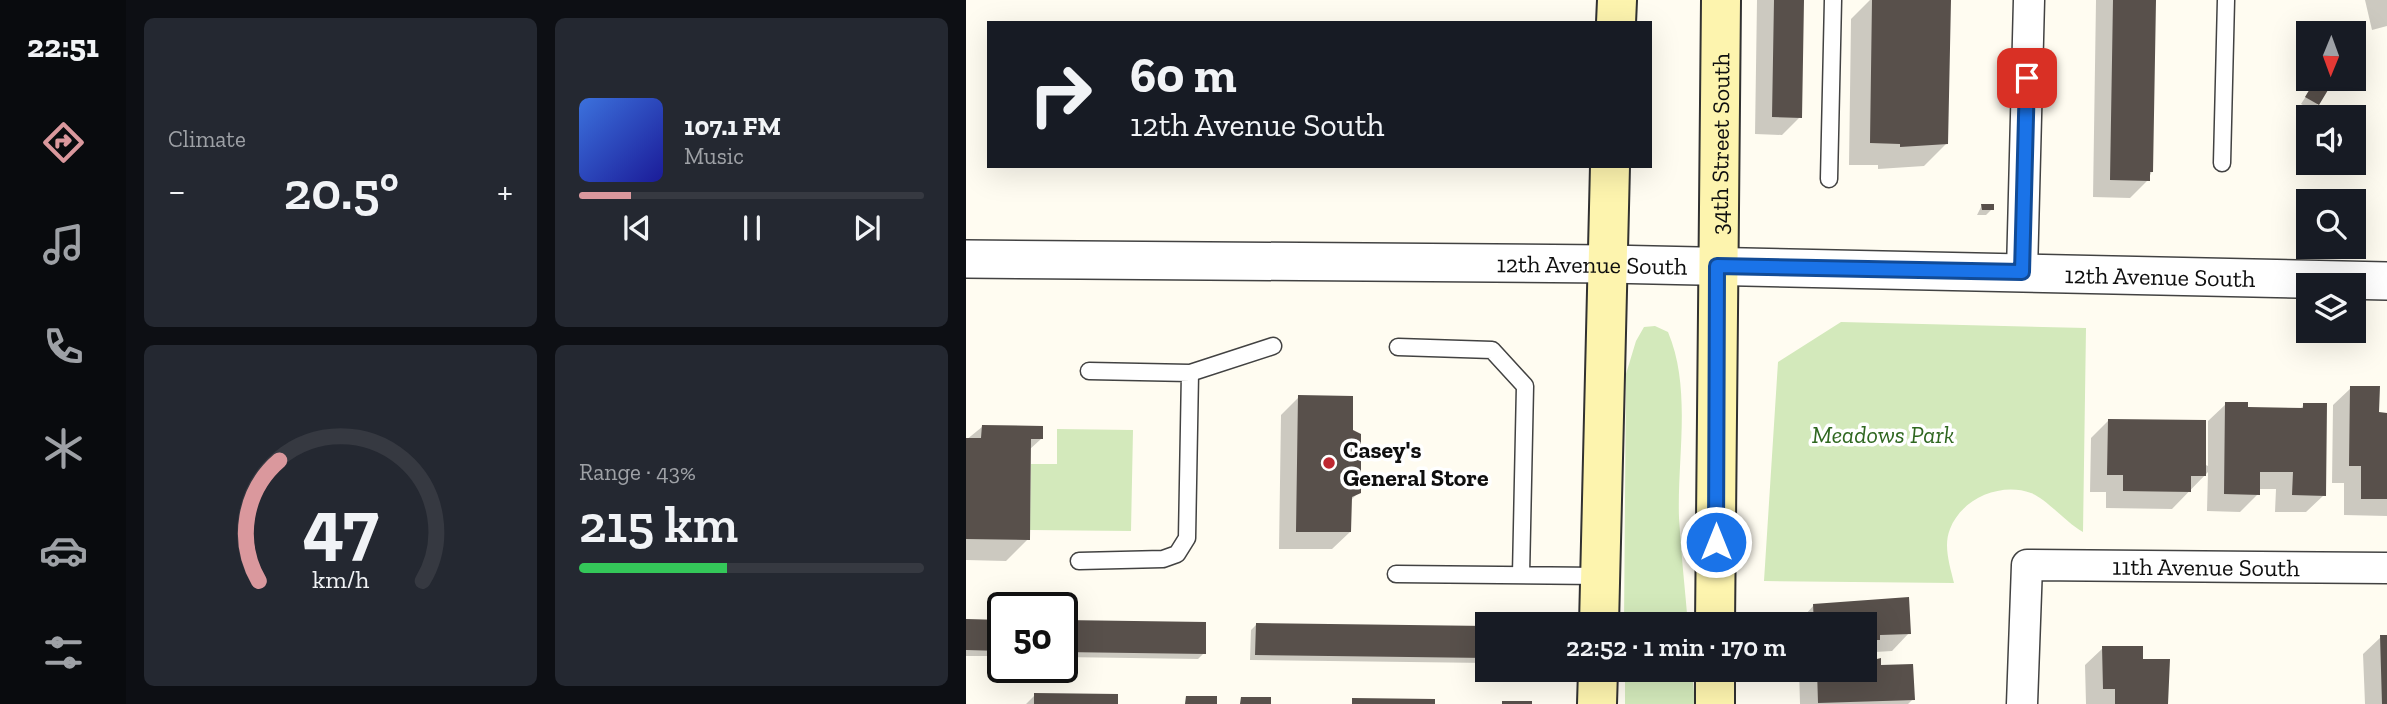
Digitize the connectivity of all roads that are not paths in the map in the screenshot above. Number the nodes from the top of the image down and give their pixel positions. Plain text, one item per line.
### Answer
1 (1617, 0) edge
2 (1721, 0) edge
3 (1833, 0) edge
4 (2029, 0) edge
5 (2226, 0) edge
6 (1616, 21) edge
7 (2222, 163) dead end
8 (1610, 168) edge
9 (1829, 179) dead end
10 (966, 259) edge
11 (1607, 264) junction
12 (1717, 266) junction
13 (2022, 272) junction
14 (2387, 281) edge
15 (1273, 346) dead end
16 (1398, 347) dead end
17 (1089, 371) dead end
18 (1190, 373) junction
19 (1079, 561) dead end
20 (2387, 568) edge
21 (1396, 574) dead end
22 (1521, 575) junction
23 (1600, 576) junction
24 (1599, 612) edge
25 (1715, 612) edge
26 (1598, 682) edge
27 (1715, 682) edge
28 (1597, 704) edge
29 (1715, 704) edge
30 (2022, 704) edge

1 - 6 main road
2 - 12 main road, 34th Street South
3 - 9 lane
4 - 13 street
5 - 7 lane
8 - 11 main road
10 - 11 street, 12th Avenue South
11 - 12 street, 12th Avenue South
11 - 23 main road
12 - 13 street, 12th Avenue South
12 - 25 main road, 34th Street South
13 - 14 street, 12th Avenue South
15 - 18 lane
16 - 22 lane
17 - 18 lane
18 - 19 lane
20 - 30 street, 11th Avenue South
21 - 22 lane
22 - 23 lane
23 - 24 main road
26 - 28 main road
27 - 29 main road

